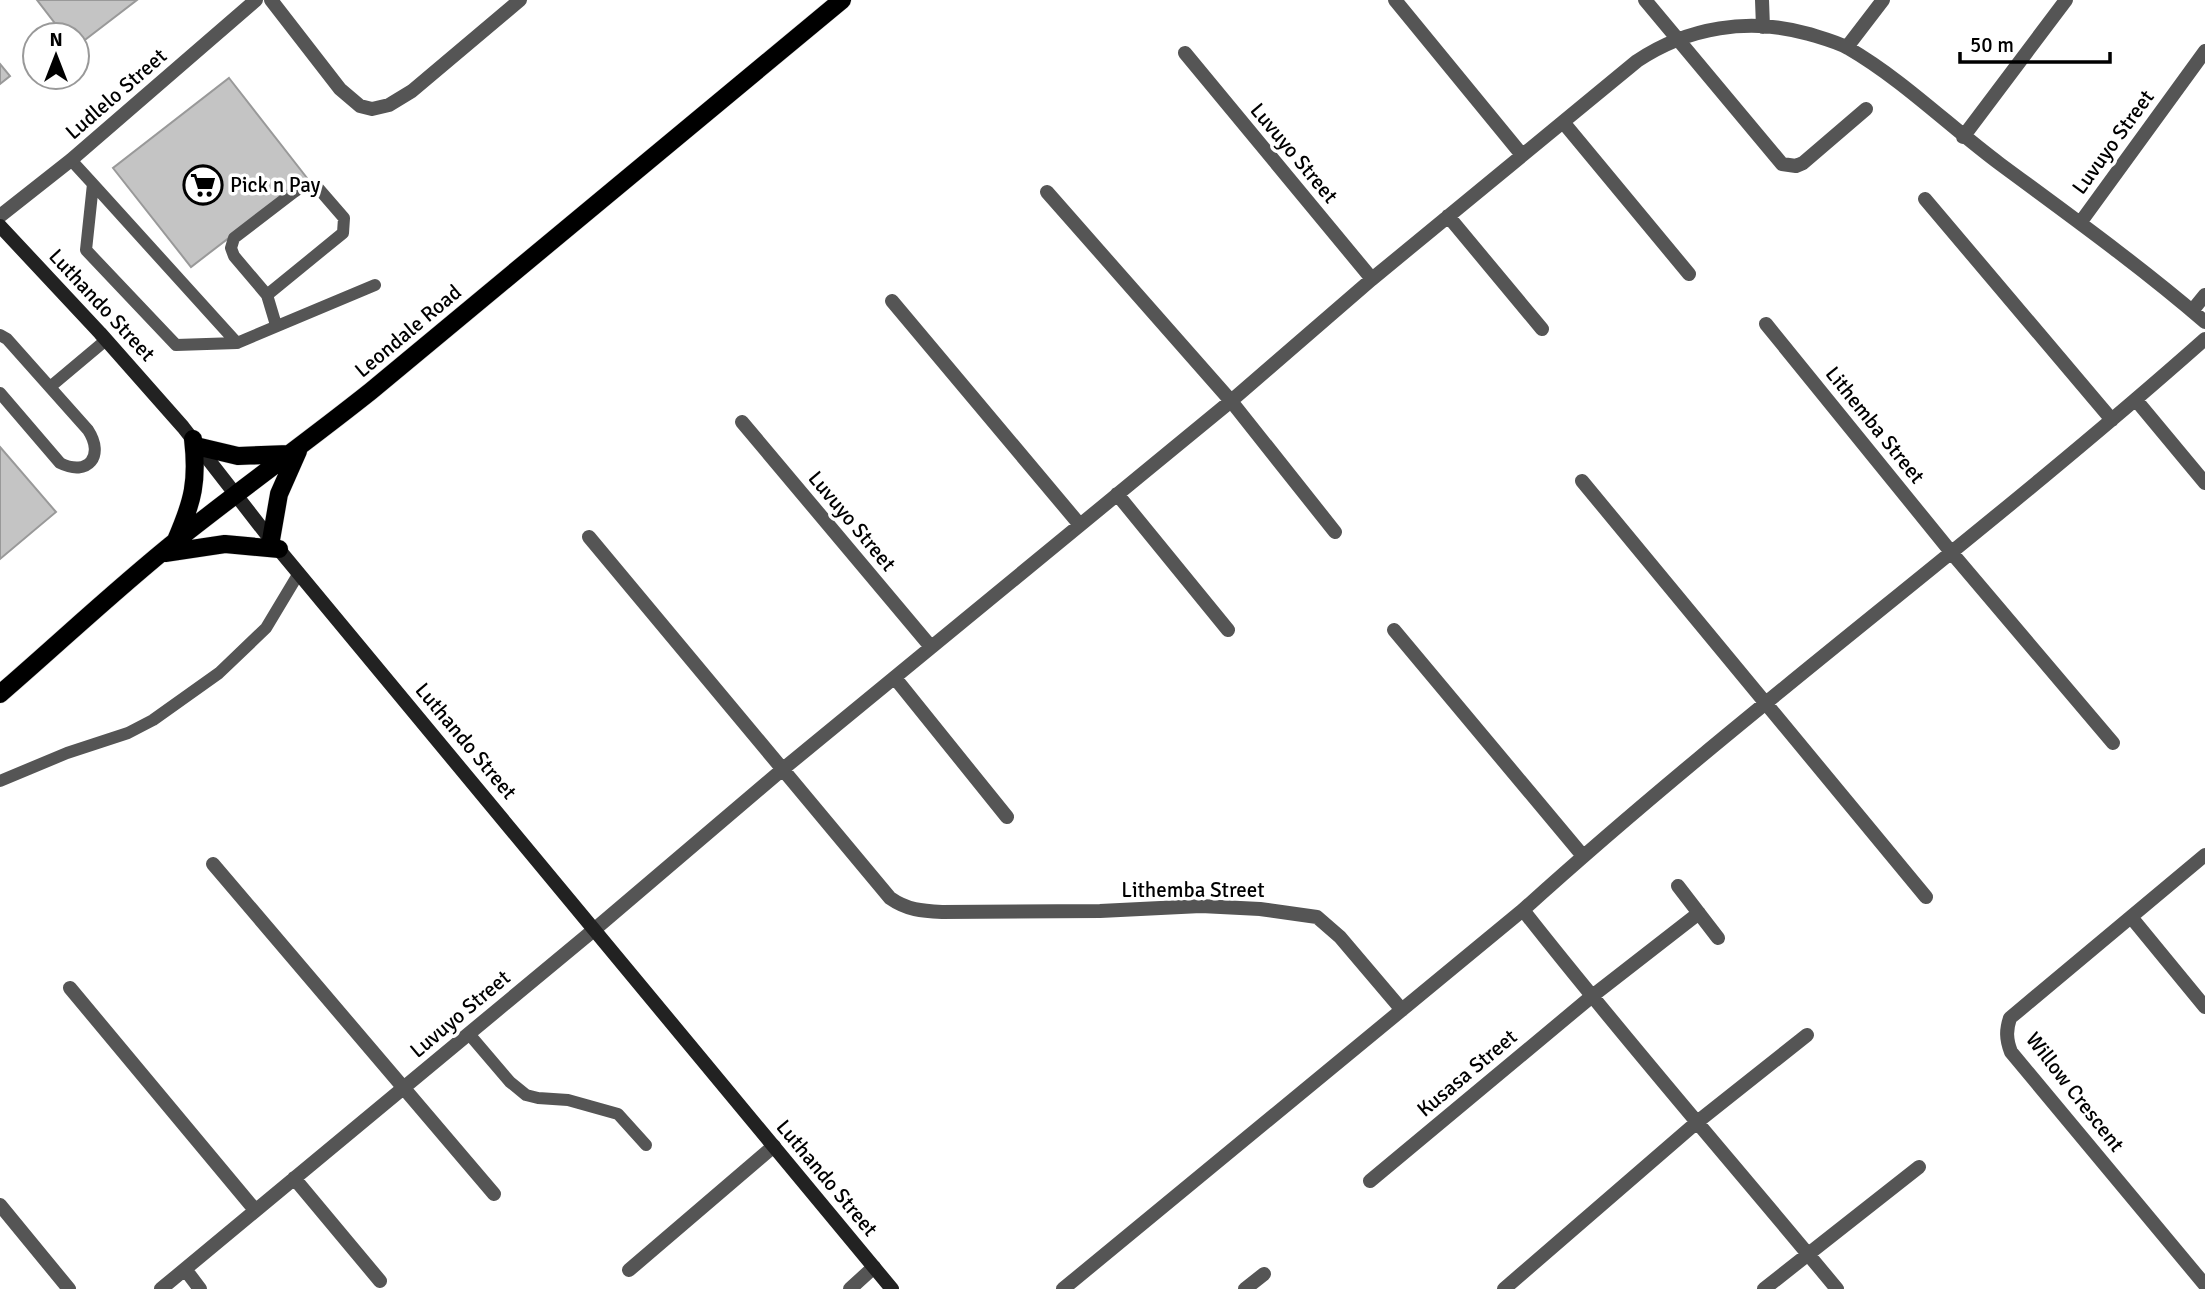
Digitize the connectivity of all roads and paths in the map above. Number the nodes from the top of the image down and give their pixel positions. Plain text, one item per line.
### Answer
1 (256, 0) edge
2 (271, 0) edge
3 (520, 0) edge
4 (842, 0) edge
5 (1395, 0) edge
6 (1645, 0) edge
7 (1762, 0) edge
8 (1883, 0) edge
9 (2066, 0) edge
10 (1763, 26) junction
11 (1679, 39) junction
12 (1847, 47) junction
13 (2205, 51) edge
14 (1185, 54) dead end
15 (1866, 109) dead end
16 (1563, 122) junction
17 (1964, 137) junction
18 (1522, 155) junction
19 (71, 160) junction
20 (93, 184) junction
21 (1047, 192) dead end
22 (1925, 199) dead end
23 (0, 216) edge
24 (1448, 216) junction
25 (2080, 223) junction
26 (0, 226) edge
27 (1689, 274) dead end
28 (1372, 279) junction
29 (375, 285) dead end
30 (267, 295) junction
31 (2205, 295) edge
32 (892, 301) dead end
33 (2192, 311) junction
34 (2205, 322) edge
35 (1766, 324) dead end
36 (276, 325) junction
37 (1542, 329) dead end
38 (0, 335) edge
39 (2205, 339) edge
40 (107, 340) junction
41 (237, 343) junction
42 (50, 387) junction
43 (0, 393) edge
44 (2136, 400) junction
45 (1231, 401) junction
46 (2112, 420) junction
47 (742, 422) dead end
48 (196, 443) junction
49 (296, 451) junction
50 (1582, 481) dead end
51 (2205, 483) edge
52 (236, 494) junction
53 (1117, 494) junction
54 (1080, 525) junction
55 (1335, 531) dead end
56 (589, 537) dead end
57 (275, 544) junction
58 (168, 548) junction
59 (1951, 552) junction
60 (299, 573) junction
61 (1228, 630) dead end
62 (1394, 630) dead end
63 (931, 648) junction
64 (895, 678) junction
65 (0, 694) edge
66 (1766, 704) junction
67 (2113, 743) dead end
68 (783, 769) junction
69 (0, 781) edge
70 (1007, 817) dead end
71 (2205, 855) edge
72 (1583, 856) junction
73 (213, 864) dead end
74 (1678, 886) dead end
75 (1926, 897) dead end
76 (1523, 910) junction
77 (1699, 913) junction
78 (2131, 917) junction
79 (595, 929) junction
80 (1718, 938) dead end
81 (71, 988) dead end
82 (1591, 997) junction
83 (2205, 1007) edge
84 (1402, 1010) junction
85 (469, 1034) junction
86 (1807, 1035) dead end
87 (405, 1087) junction
88 (1696, 1123) junction
89 (646, 1145) dead end
90 (774, 1146) junction
91 (1919, 1167) dead end
92 (293, 1178) junction
93 (1370, 1181) dead end
94 (494, 1194) dead end
95 (0, 1205) edge
96 (255, 1210) junction
97 (1807, 1253) junction
98 (874, 1268) junction
99 (185, 1269) junction
100 (629, 1270) dead end
101 (1264, 1274) dead end
102 (380, 1281) dead end
103 (2205, 1285) edge
104 (69, 1289) edge
105 (161, 1289) edge
106 (200, 1289) edge
107 (849, 1289) edge
108 (892, 1289) edge
109 (1063, 1289) edge
110 (1245, 1289) edge
111 (1504, 1289) edge
112 (1764, 1289) edge
113 (1837, 1289) edge

1 - 19 street, Ludlelo Street
2 - 3 street
4 - 49 main road, Leondale Road
5 - 18 street
6 - 11 street
7 - 10 street
8 - 12 street
9 - 17 street
10 - 11 street, Luvuyo Street
10 - 12 street, Luvuyo Street
11 - 15 street
11 - 16 street, Luvuyo Street
12 - 17 street, Luvuyo Street
13 - 25 street, Luvuyo Street
14 - 28 street, Luvuyo Street
16 - 18 street, Luvuyo Street
16 - 27 street
17 - 25 street, Luvuyo Street
18 - 24 street, Luvuyo Street
19 - 20 lane
19 - 23 street, Ludlelo Street
20 - 41 lane
20 - 41 lane
21 - 45 street
22 - 46 street
24 - 28 street, Luvuyo Street
24 - 37 street
25 - 33 street, Luvuyo Street
26 - 40 street, Luthando Street
28 - 45 street, Luvuyo Street
29 - 36 lane
30 - 30 lane
30 - 36 lane
31 - 33 street
32 - 54 street
33 - 34 street, Luvuyo Street
35 - 59 street, Lithemba Street
36 - 41 lane
38 - 42 lane
39 - 44 street
40 - 42 lane
40 - 48 street, Luthando Street
42 - 43 lane
44 - 46 street
44 - 51 street
45 - 53 street, Luvuyo Street
45 - 55 street
46 - 59 street
47 - 63 street, Luvuyo Street
48 - 49 main road
48 - 52 street, Luthando Street
48 - 58 main road
49 - 52 main road, Leondale Road
49 - 57 main road
50 - 66 street
52 - 57 street, Luthando Street
52 - 58 main road, Leondale Road
53 - 54 street, Luvuyo Street
53 - 61 street
54 - 63 street, Luvuyo Street
56 - 68 street
57 - 58 main road
57 - 60 street, Luthando Street
58 - 65 main road, Leondale Road
59 - 66 street
59 - 67 street, Lithemba Street
60 - 69 lane
60 - 79 street, Luthando Street
62 - 72 street
63 - 64 street, Luvuyo Street
64 - 68 street, Luvuyo Street
64 - 70 street
66 - 72 street
66 - 75 street
68 - 79 street, Luvuyo Street
68 - 84 street, Lithemba Street
71 - 78 street, Willow Crescent
72 - 76 street
73 - 87 street
74 - 77 street
76 - 82 street
76 - 84 street
77 - 80 street
77 - 82 street, Kusasa Street
78 - 83 street
78 - 103 street, Willow Crescent
79 - 85 street, Luvuyo Street
79 - 90 street, Luthando Street
81 - 96 street
82 - 88 street
82 - 93 street, Kusasa Street
84 - 109 street
85 - 87 street, Luvuyo Street
85 - 89 lane
86 - 88 street
87 - 92 street, Luvuyo Street
87 - 94 street
88 - 97 street
88 - 111 street
90 - 98 street, Luthando Street
90 - 100 street
91 - 97 street
92 - 96 street, Luvuyo Street
92 - 102 street
95 - 104 street
96 - 99 street, Luvuyo Street
97 - 112 street
97 - 113 street
98 - 107 street
98 - 108 street, Luthando Street
99 - 105 street, Luvuyo Street
99 - 106 street
101 - 110 street

